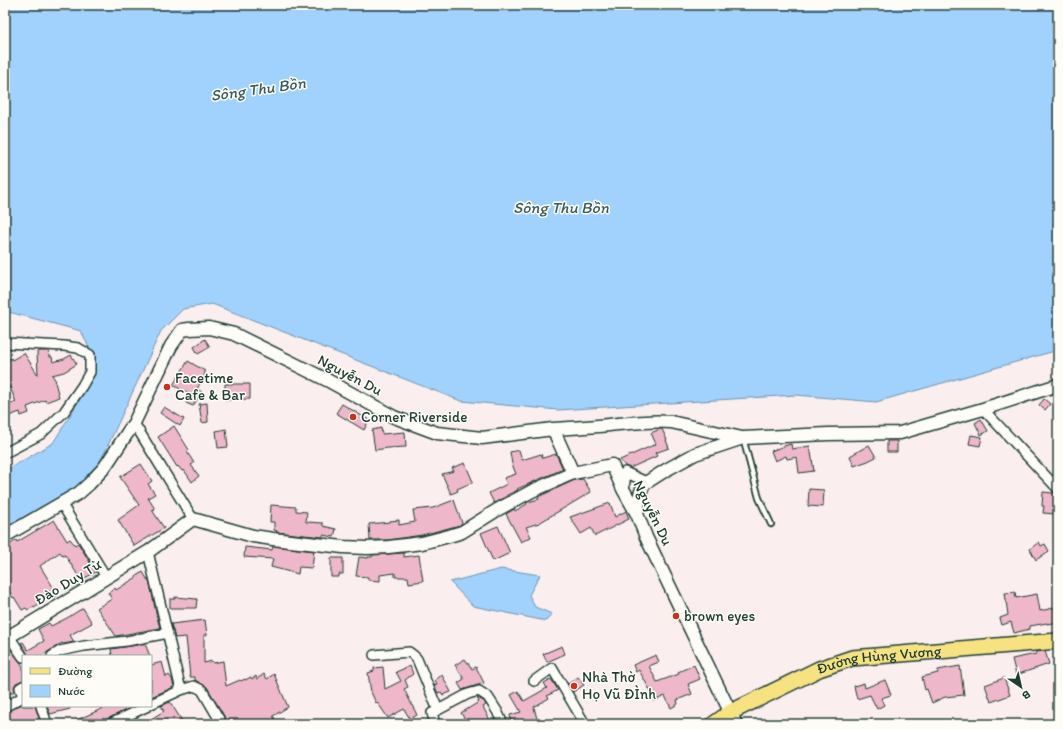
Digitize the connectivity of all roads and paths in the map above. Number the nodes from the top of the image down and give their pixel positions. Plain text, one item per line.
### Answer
1 (5, 343) edge
2 (1058, 385) edge
3 (983, 409) junction
4 (134, 423) junction
5 (553, 428) junction
6 (743, 438) junction
7 (5, 453) edge
8 (573, 474) junction
9 (646, 482) junction
10 (1058, 489) edge
11 (623, 490) junction
12 (61, 503) junction
13 (637, 514) junction
14 (193, 519) junction
15 (770, 524) dead end
16 (5, 536) edge
17 (148, 552) junction
18 (106, 578) junction
19 (168, 633) junction
20 (7, 638) edge
21 (1058, 641) edge
22 (54, 655) edge
23 (22, 656) edge
24 (374, 656) dead end
25 (534, 681) dead end
26 (181, 690) junction
27 (22, 698) edge
28 (152, 704) edge
29 (8, 705) dead end
30 (41, 707) edge
31 (146, 707) edge
32 (438, 710) junction
33 (734, 718) edge
34 (115, 723) edge
35 (500, 723) edge
36 (47, 724) edge
37 (222, 724) edge
38 (435, 724) edge
39 (585, 724) edge
40 (714, 724) edge

1 - 7 street
2 - 3 street
3 - 6 street
3 - 10 street
4 - 5 street, Nguyễn Du
4 - 12 street, Nguyễn Du
4 - 14 street
5 - 6 street
5 - 8 street
6 - 9 street
6 - 15 lane
8 - 11 street, Nguyễn Du
8 - 14 street
9 - 11 street
9 - 13 street
11 - 13 street, Nguyễn Du
12 - 16 street, Nguyễn Du
12 - 18 street
13 - 33 street, Nguyễn Du
14 - 17 street, Đào Duy Từ
17 - 18 street, Đào Duy Từ
17 - 19 street
18 - 20 street, Đào Duy Từ
19 - 22 street
19 - 26 street
20 - 23 street
21 - 33 main road, Đường Hùng Vương
24 - 32 street
25 - 39 street
26 - 28 street
26 - 37 street
27 - 29 street
30 - 36 street
31 - 34 street
32 - 35 street
32 - 38 street
33 - 40 main road, Đường Hùng Vương

